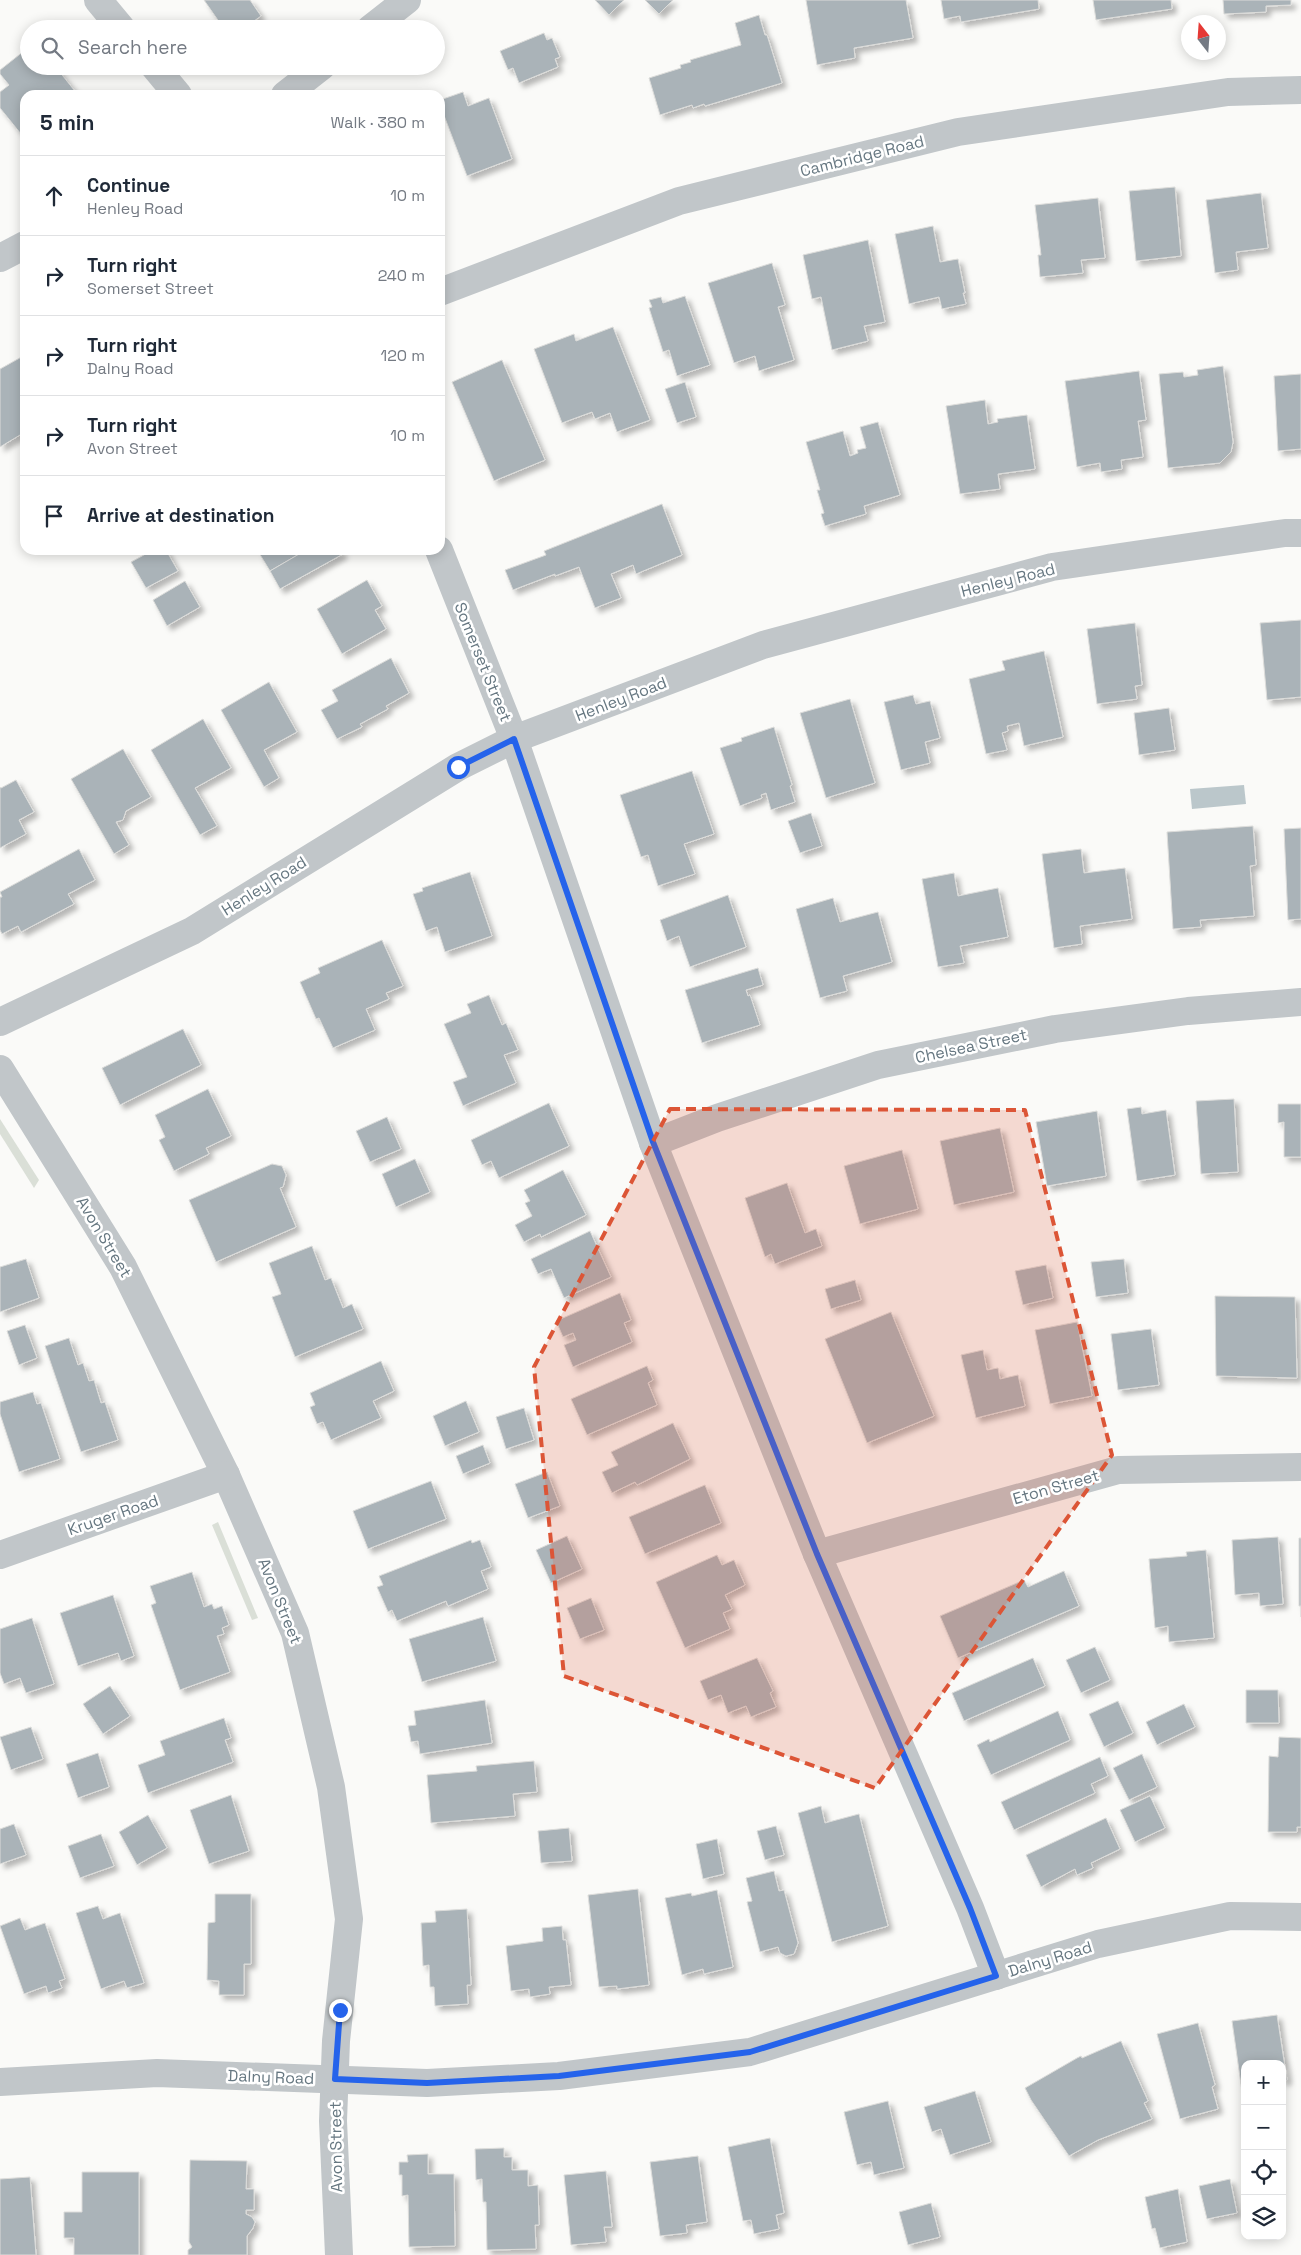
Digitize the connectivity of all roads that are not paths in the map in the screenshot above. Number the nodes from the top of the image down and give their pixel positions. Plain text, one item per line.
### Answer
1 (98, 0) edge
2 (407, 0) edge
3 (115, 20) edge
4 (381, 20) edge
5 (161, 75) edge
6 (311, 75) edge
7 (174, 90) edge
8 (291, 90) edge
9 (1301, 90) edge
10 (20, 248) edge
11 (0, 258) edge
12 (445, 290) edge
13 (1301, 533) edge
14 (441, 555) edge
15 (514, 739) junction
16 (1301, 1002) edge
17 (0, 1022) edge
18 (0, 1069) edge
19 (653, 1142) junction
20 (1301, 1466) edge
21 (226, 1475) junction
22 (817, 1554) junction
23 (0, 1555) edge
24 (1301, 1917) edge
25 (996, 1976) junction
26 (335, 2079) junction
27 (0, 2082) edge
28 (339, 2255) edge

1 - 3 street
2 - 4 street
5 - 7 street
6 - 8 street
9 - 12 street, Cambridge Road
10 - 11 street
13 - 15 street, Henley Road
14 - 15 street, Somerset Street
15 - 17 street, Henley Road
15 - 19 street, Somerset Street
16 - 19 street, Chelsea Street
18 - 21 street, Avon Street
19 - 22 street, Somerset Street
20 - 22 street, Eton Street
21 - 23 street, Kruger Road
21 - 26 street, Avon Street
22 - 25 street, Somerset Street
24 - 25 street, Dalny Road
25 - 26 street, Dalny Road
26 - 27 street, Dalny Road
26 - 28 street, Avon Street

